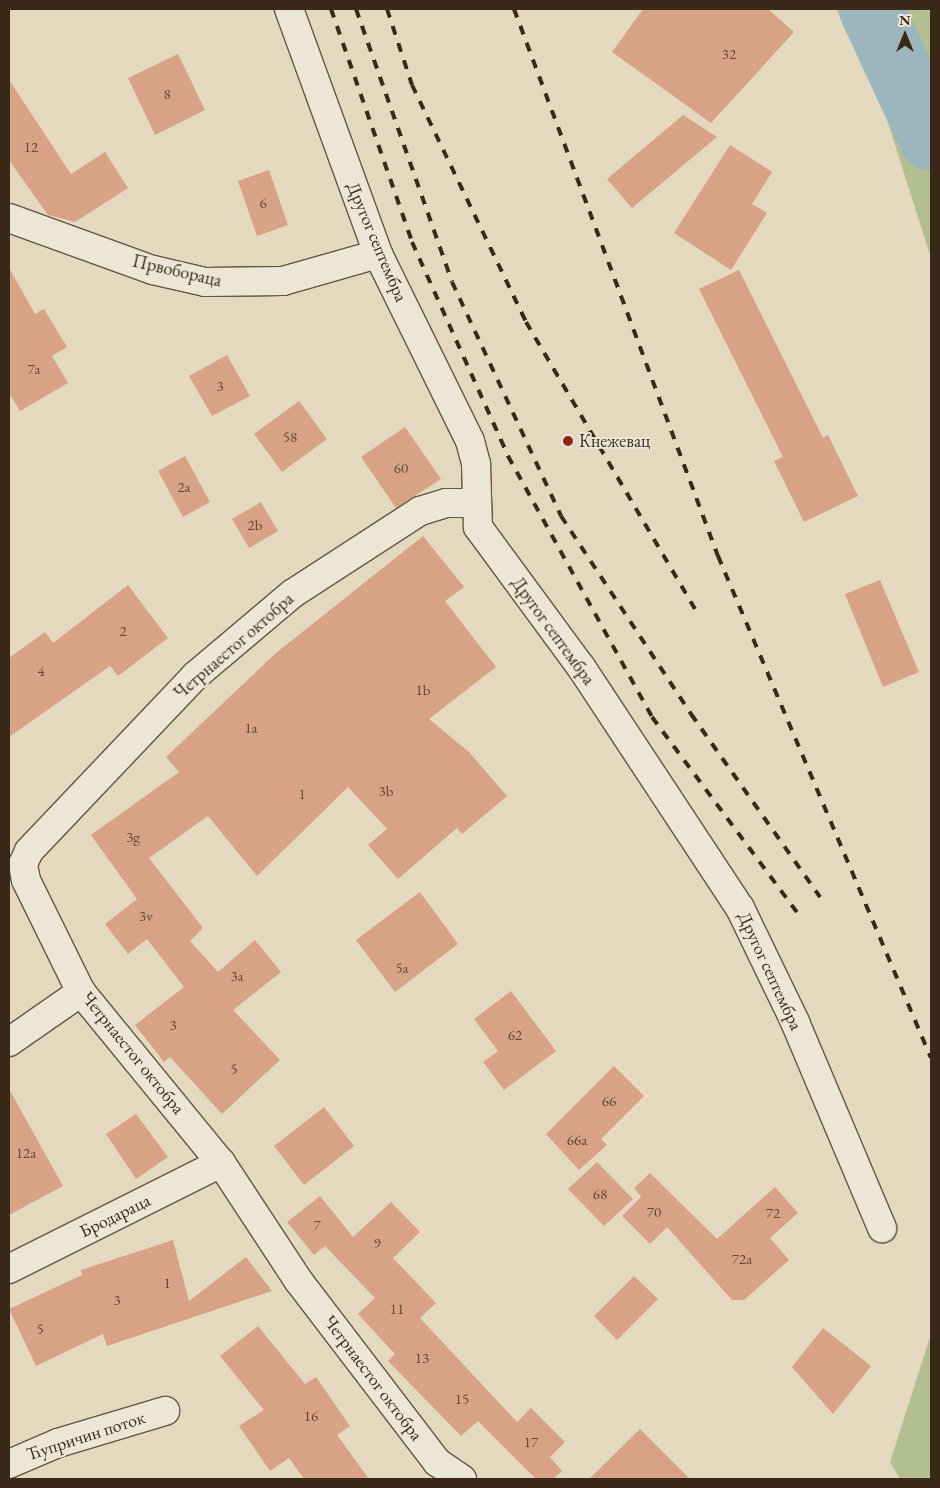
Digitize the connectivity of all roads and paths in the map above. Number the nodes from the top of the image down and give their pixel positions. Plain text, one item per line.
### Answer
1 (289, 9) edge
2 (9, 218) edge
3 (378, 254) junction
4 (474, 503) junction
5 (81, 992) junction
6 (9, 1042) edge
7 (221, 1164) junction
8 (882, 1228) dead end
9 (9, 1269) edge
10 (165, 1411) dead end
11 (9, 1464) edge
12 (431, 1470) edge
13 (462, 1479) edge

1 - 3 street, Другог септембра
2 - 3 street, Првобораца
3 - 4 street, Другог септембра
4 - 5 street, Четрнаестог октобра
4 - 8 street, Другог септембра
5 - 6 street
5 - 7 street, Четрнаестог октобра
7 - 9 street, Бродараца
7 - 12 street, Четрнаестог октобра
10 - 11 street, Ћупричин поток
12 - 13 street, Четрнаестог октобра

